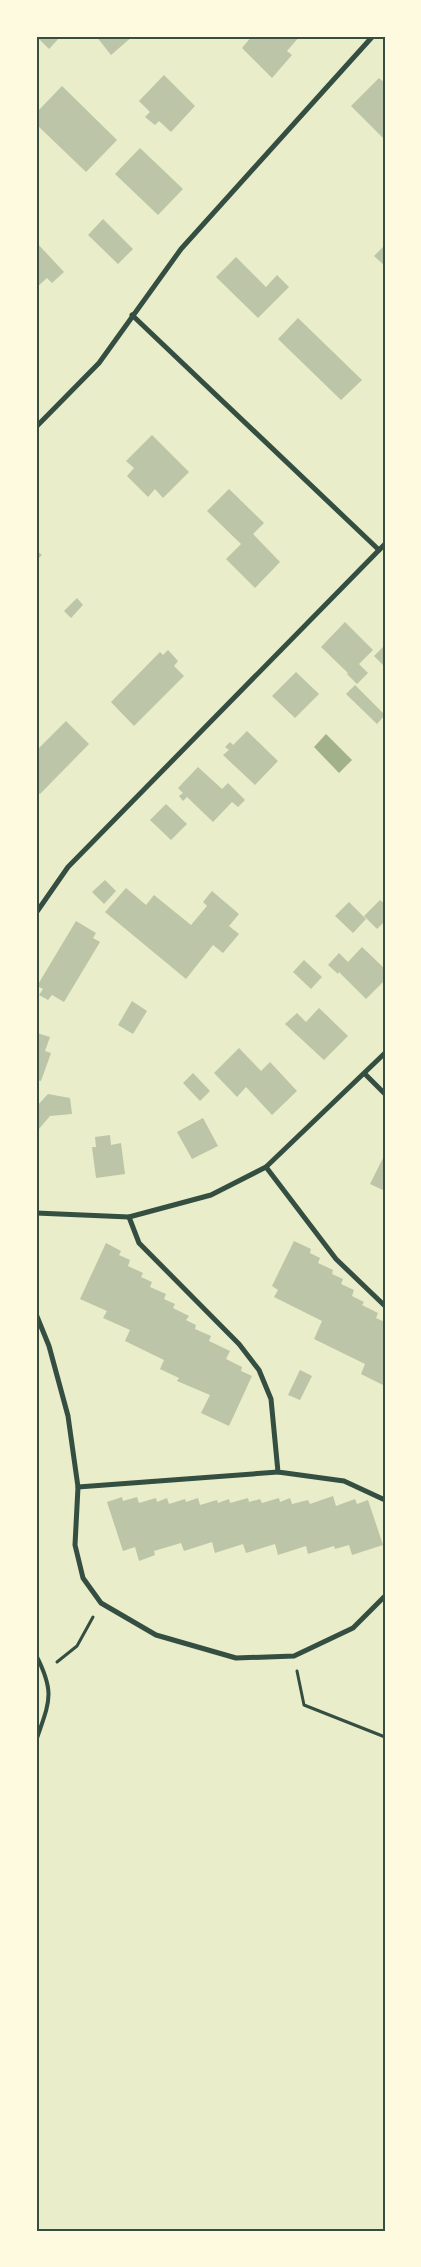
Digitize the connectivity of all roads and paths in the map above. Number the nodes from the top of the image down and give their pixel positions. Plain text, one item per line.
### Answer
1 (373, 36) edge
2 (132, 315) junction
3 (36, 427) edge
4 (385, 544) edge
5 (379, 550) junction
6 (36, 913) edge
7 (385, 1053) edge
8 (364, 1074) junction
9 (385, 1094) edge
10 (266, 1167) junction
11 (36, 1212) edge
12 (129, 1217) junction
13 (385, 1306) edge
14 (36, 1314) edge
15 (278, 1472) junction
16 (78, 1487) junction
17 (385, 1500) edge
18 (385, 1596) edge
19 (101, 1603) junction
20 (36, 1655) edge
21 (294, 1656) junction
22 (45, 1672) junction
23 (385, 1737) edge
24 (36, 1741) edge

1 - 2 street
2 - 3 street
2 - 5 street
4 - 5 street
5 - 6 street
7 - 8 street
8 - 9 street
8 - 10 street
10 - 12 street
10 - 13 street
11 - 12 street
12 - 15 street
14 - 16 street
15 - 16 street
15 - 17 street
16 - 19 street
18 - 21 street
19 - 21 street
19 - 22 path
20 - 22 lane
21 - 23 path
22 - 24 lane

